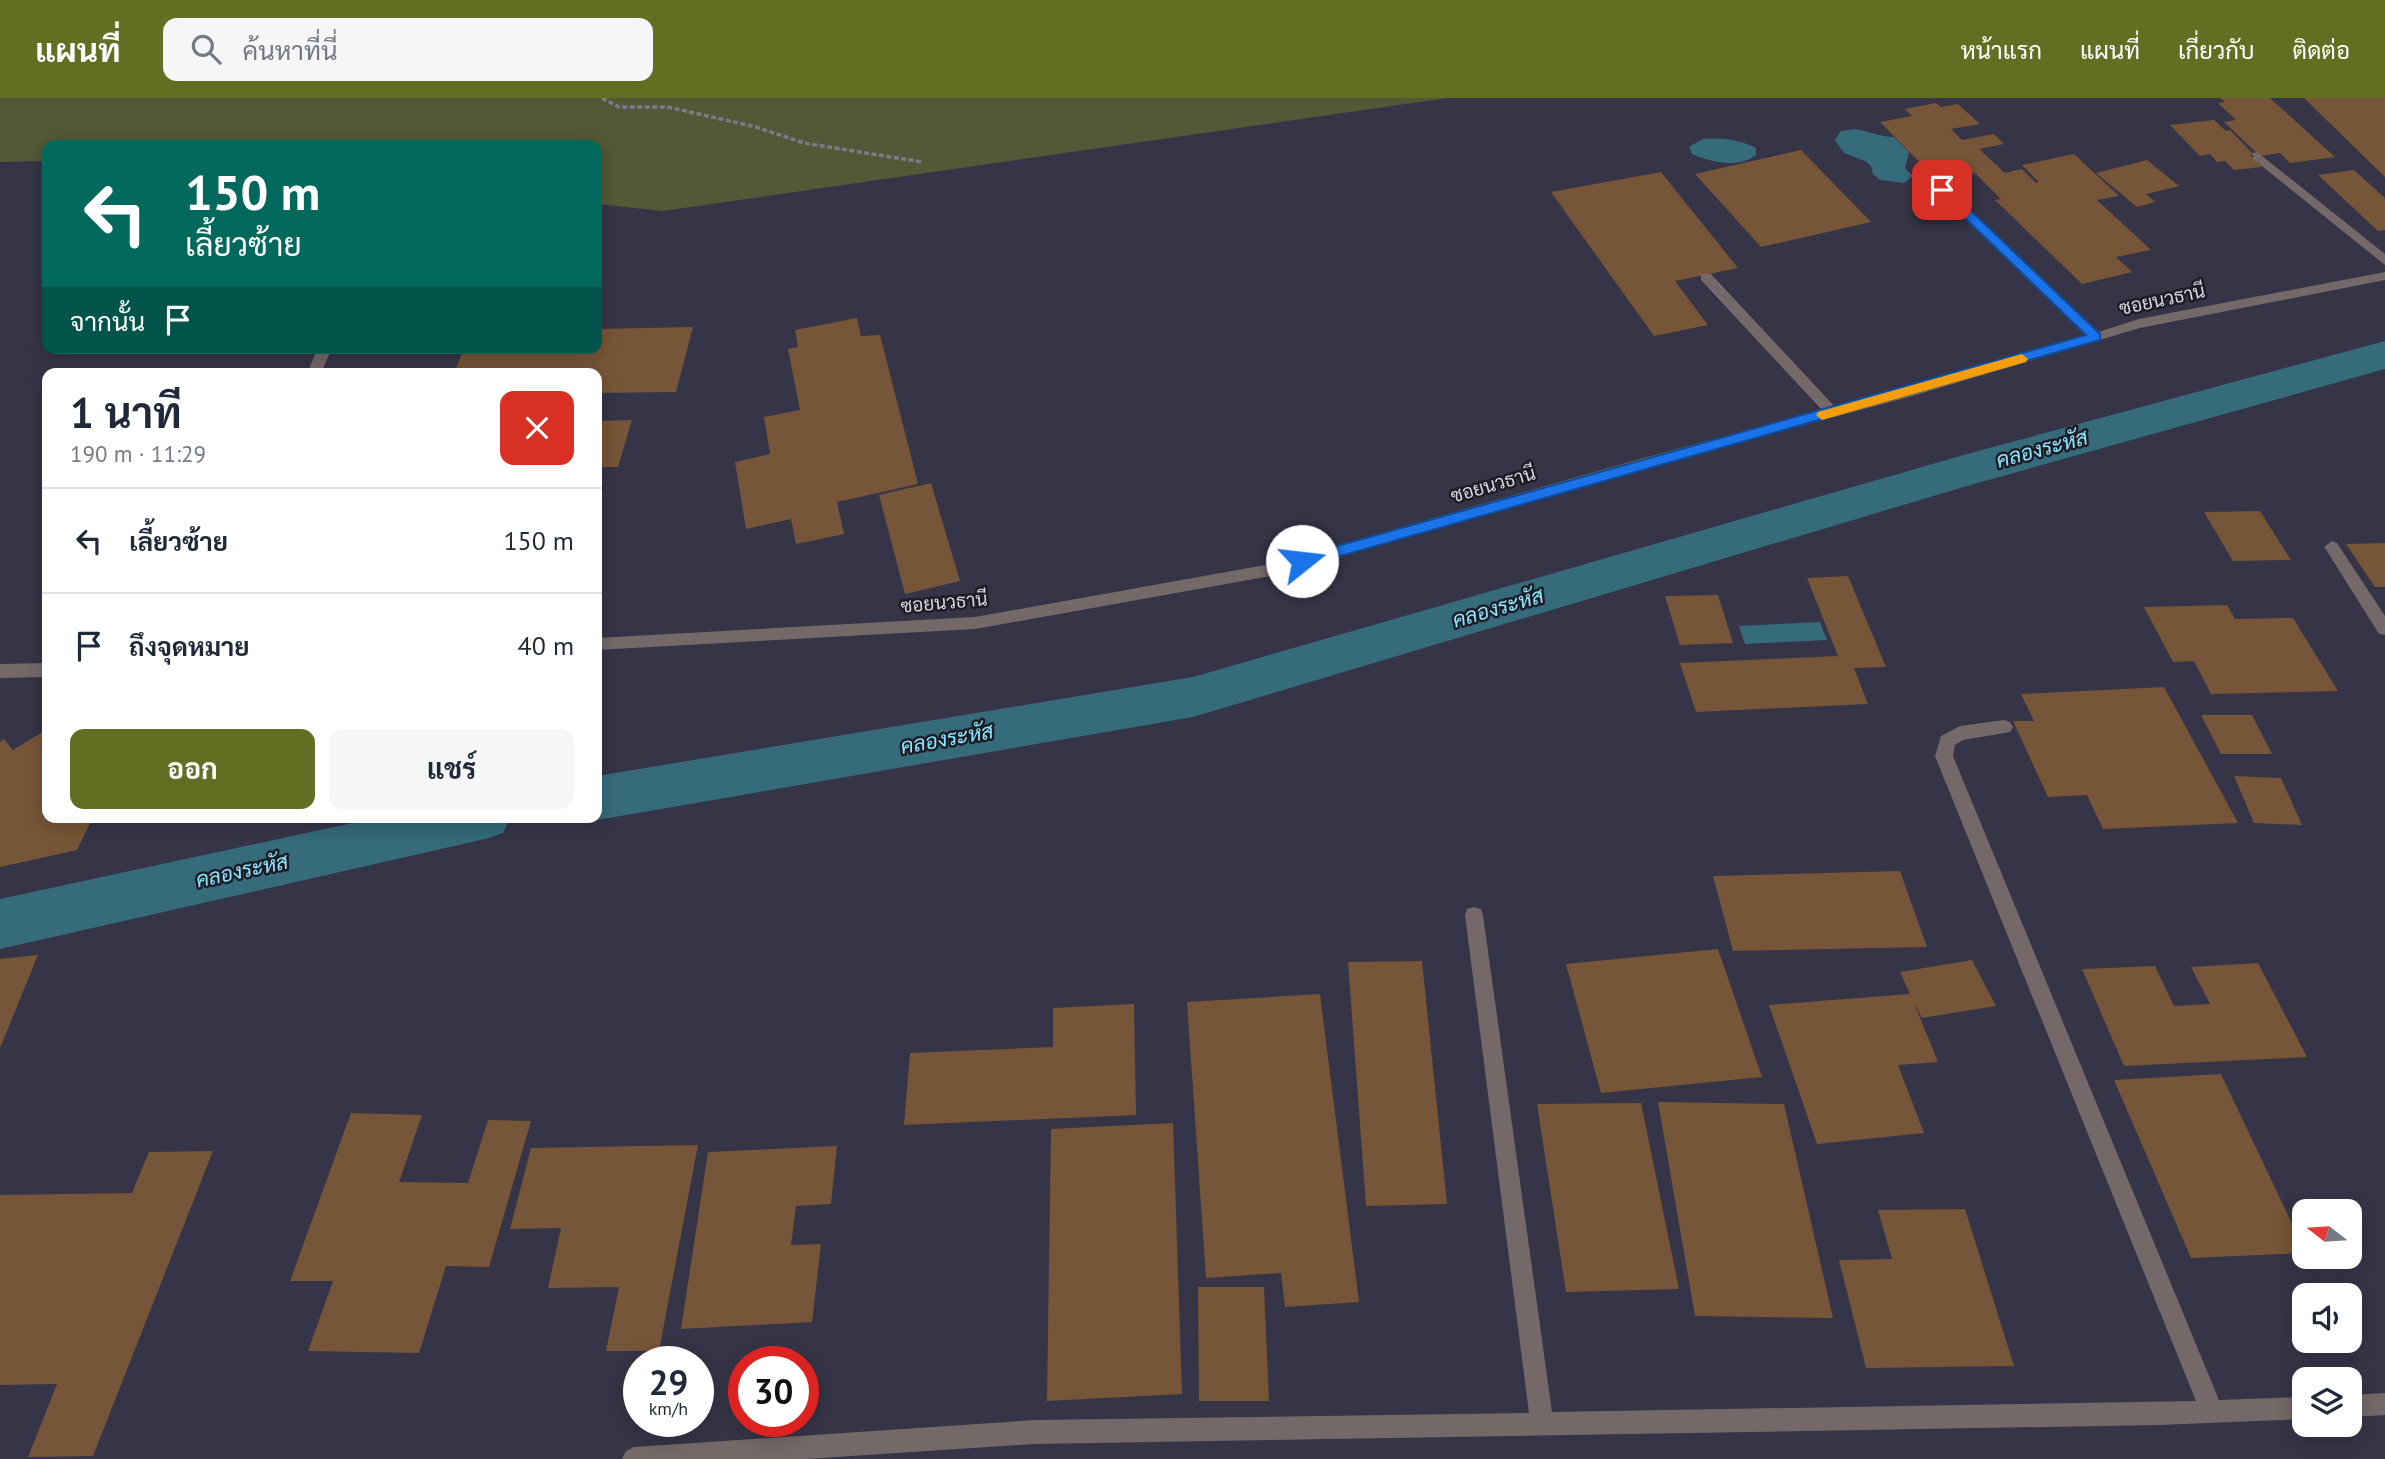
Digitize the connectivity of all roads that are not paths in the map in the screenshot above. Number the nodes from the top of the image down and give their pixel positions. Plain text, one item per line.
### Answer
1 (2257, 156) dead end
2 (1942, 190) dead end
3 (2385, 261) edge
4 (2385, 276) edge
5 (1706, 277) dead end
6 (2095, 337) junction
7 (1832, 412) junction
8 (2332, 547) dead end
9 (2385, 629) edge
10 (602, 644) edge
11 (42, 670) edge
12 (0, 671) edge
13 (2004, 727) dead end
14 (1474, 915) dead end
15 (2385, 1404) edge
16 (2362, 1405) edge
17 (2292, 1409) edge
18 (2212, 1412) junction
19 (1542, 1423) junction
20 (634, 1459) edge

1 - 3 street
2 - 6 street
4 - 6 street, ซอยนวธานี
5 - 7 street
6 - 7 street, ซอยนวธานี
7 - 10 street, ซอยนวธานี
8 - 9 street
11 - 12 street
13 - 18 street
14 - 19 street
15 - 16 street
17 - 18 street
18 - 19 street
19 - 20 street

